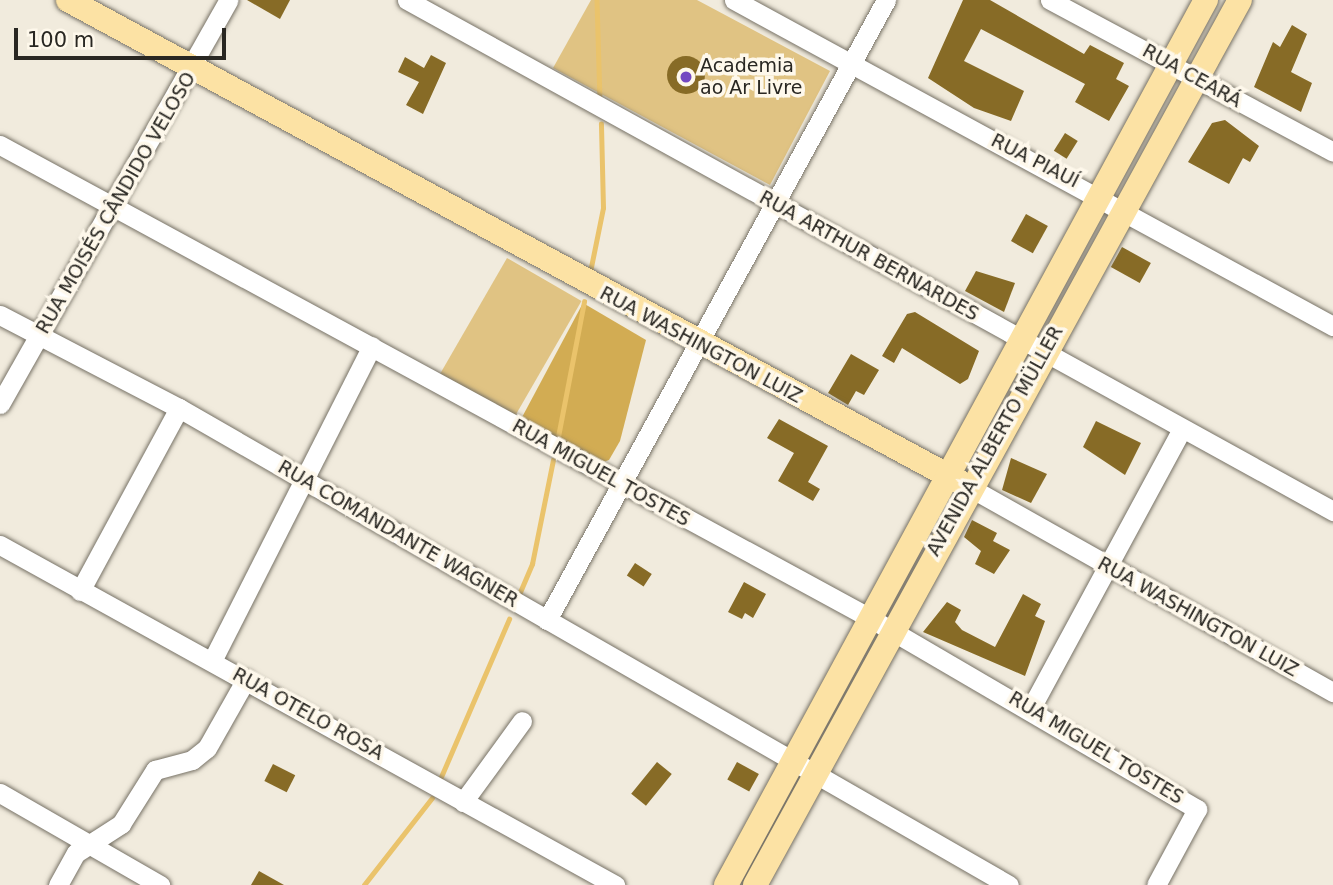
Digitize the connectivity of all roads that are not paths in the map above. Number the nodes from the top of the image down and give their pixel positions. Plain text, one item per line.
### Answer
1 (68, 0) edge
2 (229, 0) edge
3 (407, 0) edge
4 (734, 0) edge
5 (886, 0) edge
6 (1050, 0) edge
7 (1206, 0) edge
8 (1240, 0) edge
9 (1169, 63) junction
10 (196, 65) junction
11 (851, 65) junction
12 (1195, 78) junction
13 (0, 145) edge
14 (1333, 152) edge
15 (1098, 193) junction
16 (775, 202) junction
17 (114, 203) junction
18 (1122, 208) junction
19 (0, 315) edge
20 (1333, 326) edge
21 (38, 335) junction
22 (1020, 341) junction
23 (372, 346) junction
24 (698, 346) junction
25 (1042, 353) junction
26 (0, 404) edge
27 (178, 408) junction
28 (1182, 429) junction
29 (307, 481) junction
30 (959, 481) junction
31 (620, 485) junction
32 (1333, 511) edge
33 (0, 545) edge
34 (1108, 568) junction
35 (80, 591) junction
36 (870, 618) junction
37 (547, 620) junction
38 (892, 631) junction
39 (212, 661) junction
40 (246, 678) junction
41 (1333, 692) edge
42 (1031, 708) junction
43 (522, 721) dead end
44 (792, 762) junction
45 (817, 778) junction
46 (0, 793) edge
47 (463, 802) junction
48 (87, 844) junction
49 (732, 883) edge
50 (58, 885) edge
51 (160, 885) edge
52 (615, 885) edge
53 (755, 885) edge
54 (1009, 885) edge
55 (1156, 885) edge

1 - 10 main road, RUA WASHINGTON LUIZ
2 - 10 street, RUA MOISÉS CÂNDIDO VELOSO
3 - 16 street, RUA ARTHUR BERNARDES
4 - 11 street, RUA PIAUÍ
5 - 11 street
6 - 9 street, RUA CEARÁ
7 - 9 main road, AVENIDA ALBERTO MÜLLER
8 - 12 main road, AVENIDA ALBERTO MÜLLER
9 - 12 street, RUA CEARÁ
9 - 15 main road, AVENIDA ALBERTO MÜLLER
10 - 17 street, RUA MOISÉS CÂNDIDO VELOSO
10 - 24 main road, RUA WASHINGTON LUIZ
11 - 15 street, RUA PIAUÍ
11 - 16 street
12 - 14 street, RUA CEARÁ
12 - 18 main road, AVENIDA ALBERTO MÜLLER
13 - 17 street, RUA MIGUEL TOSTES
15 - 18 street, RUA PIAUÍ
15 - 22 main road, AVENIDA ALBERTO MÜLLER
16 - 22 street, RUA ARTHUR BERNARDES
16 - 24 street
17 - 21 street, RUA MOISÉS CÂNDIDO VELOSO
17 - 23 street, RUA MIGUEL TOSTES
18 - 20 street, RUA PIAUÍ
18 - 25 main road, AVENIDA ALBERTO MÜLLER
19 - 21 street, RUA COMANDANTE WAGNER
21 - 26 street, RUA MOISÉS CÂNDIDO VELOSO
21 - 27 street, RUA COMANDANTE WAGNER
22 - 25 street, RUA ARTHUR BERNARDES
22 - 30 main road, AVENIDA ALBERTO MÜLLER
23 - 29 street
23 - 31 street, RUA MIGUEL TOSTES
24 - 30 main road, RUA WASHINGTON LUIZ
24 - 31 street
25 - 28 street, RUA ARTHUR BERNARDES
25 - 30 main road, AVENIDA ALBERTO MÜLLER
27 - 29 street, RUA COMANDANTE WAGNER
27 - 35 street
28 - 32 street, RUA ARTHUR BERNARDES
28 - 34 street
29 - 37 street, RUA COMANDANTE WAGNER
29 - 39 street
30 - 34 street, RUA WASHINGTON LUIZ
30 - 36 main road, AVENIDA ALBERTO MÜLLER
30 - 38 main road, AVENIDA ALBERTO MÜLLER
31 - 36 street, RUA MIGUEL TOSTES
31 - 37 street
33 - 35 street, RUA OTELO ROSA
34 - 41 street, RUA WASHINGTON LUIZ
34 - 42 street
35 - 39 street, RUA OTELO ROSA
36 - 38 street, RUA MIGUEL TOSTES
36 - 44 main road, AVENIDA ALBERTO MÜLLER
37 - 44 street, RUA COMANDANTE WAGNER
38 - 42 street, RUA MIGUEL TOSTES
38 - 45 main road, AVENIDA ALBERTO MÜLLER
39 - 40 street, RUA OTELO ROSA
40 - 47 street, RUA OTELO ROSA
40 - 48 street
42 - 55 street, RUA MIGUEL TOSTES
43 - 47 street
44 - 45 street, RUA COMANDANTE WAGNER
44 - 49 main road, AVENIDA ALBERTO MÜLLER
45 - 53 main road, AVENIDA ALBERTO MÜLLER
45 - 54 street, RUA COMANDANTE WAGNER
46 - 48 street
47 - 52 street, RUA OTELO ROSA
48 - 50 street
48 - 51 street

